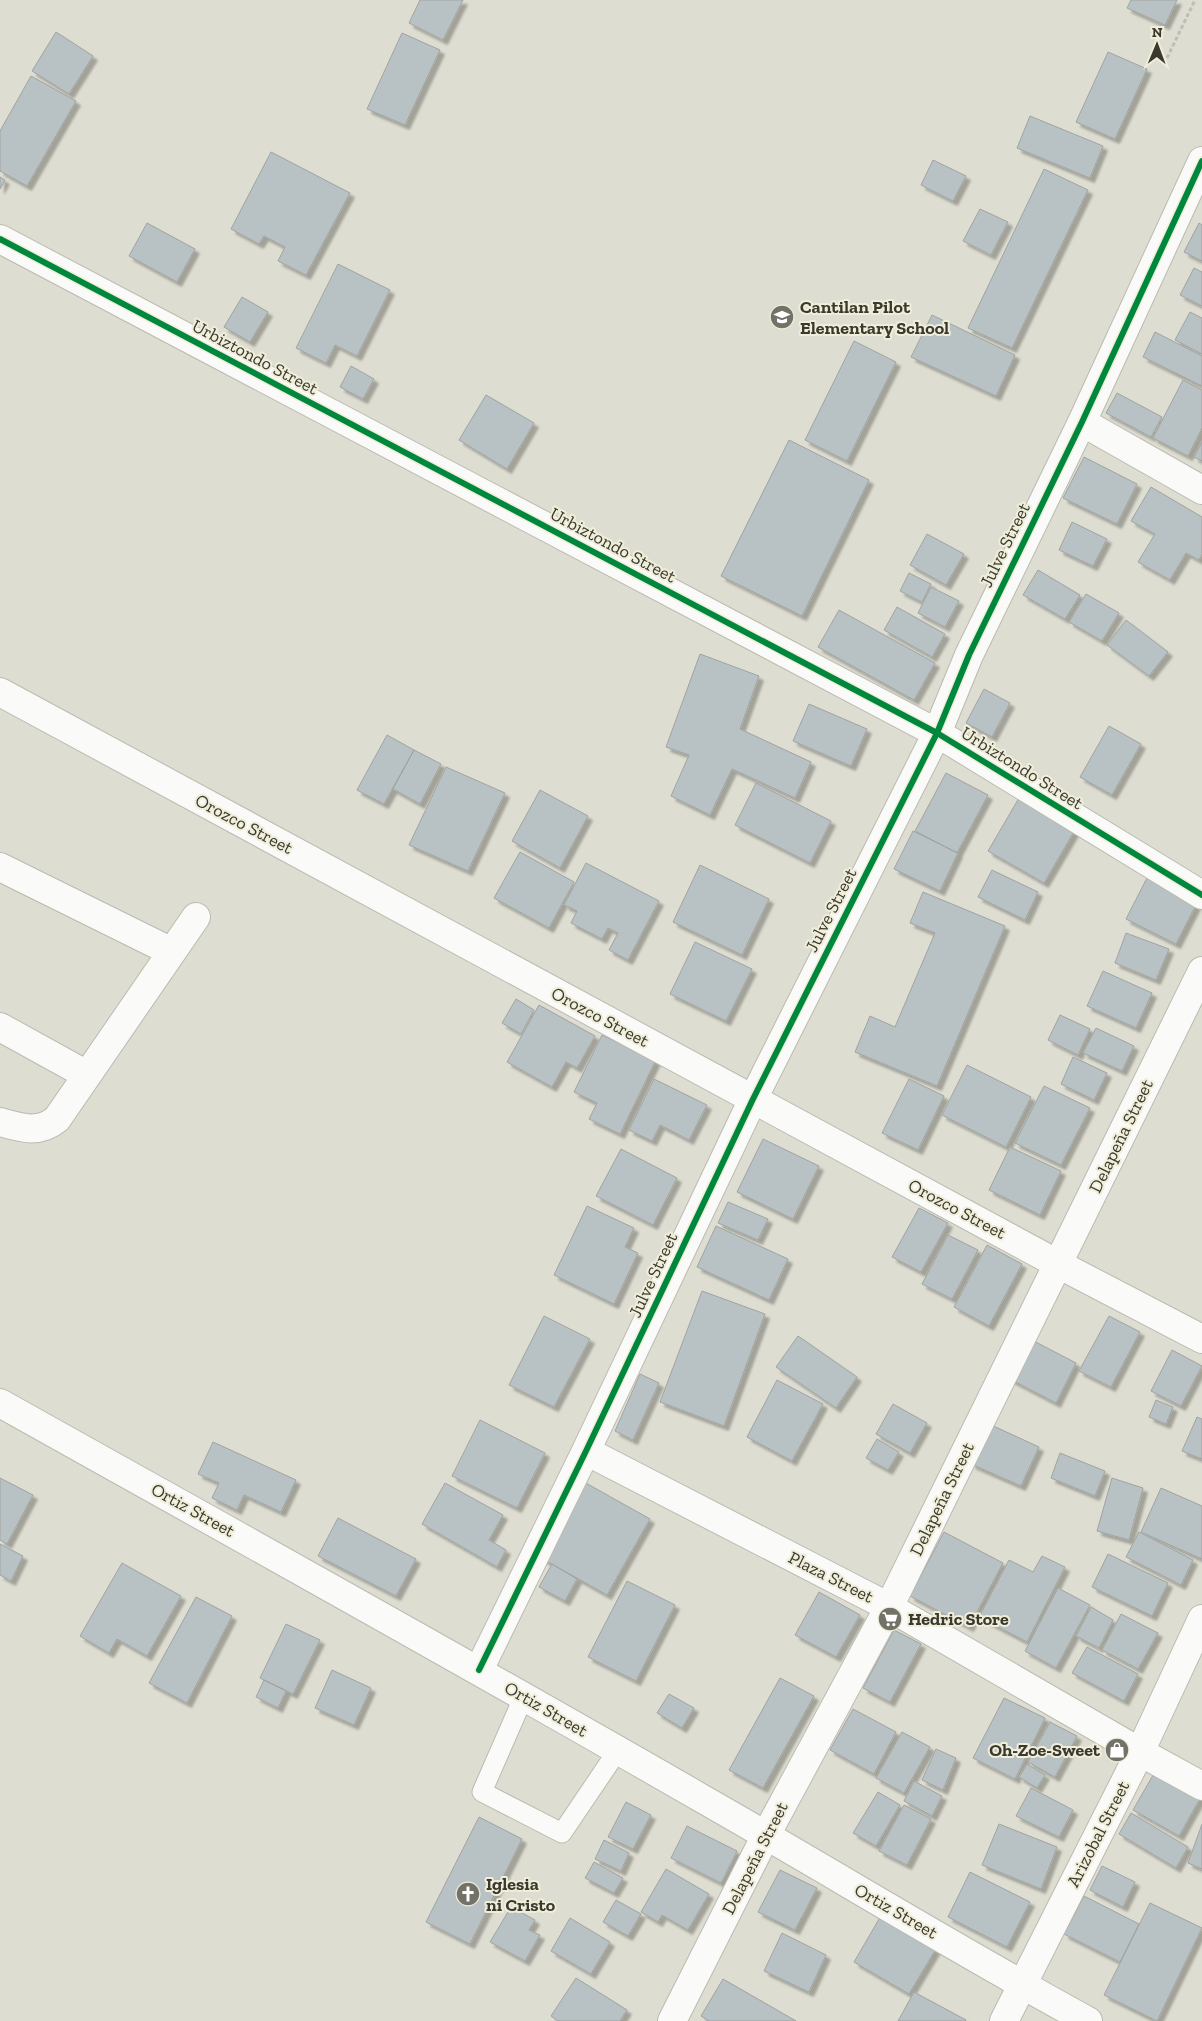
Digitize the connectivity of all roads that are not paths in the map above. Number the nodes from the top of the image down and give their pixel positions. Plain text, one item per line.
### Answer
1 (1202, 161) edge
2 (0, 239) edge
3 (1082, 422) junction
4 (1202, 490) edge
5 (0, 692) edge
6 (937, 733) junction
7 (0, 867) edge
8 (1202, 895) edge
9 (196, 917) dead end
10 (172, 952) junction
11 (1202, 971) edge
12 (0, 1027) edge
13 (87, 1075) junction
14 (753, 1099) junction
15 (0, 1122) edge
16 (1058, 1264) junction
17 (1202, 1339) edge
18 (0, 1403) edge
19 (586, 1451) junction
20 (889, 1606) junction
21 (1202, 1619) edge
22 (479, 1670) junction
23 (524, 1696) junction
24 (618, 1750) junction
25 (1140, 1752) junction
26 (1202, 1786) edge
27 (766, 1835) junction
28 (1022, 1985) junction
29 (672, 2021) edge
30 (1004, 2021) edge
31 (1088, 2021) edge

1 - 3 street, Julve Street
2 - 6 street, Urbiztondo Street
3 - 4 street
3 - 6 street, Julve Street
5 - 14 street, Orozco Street
6 - 8 street, Urbiztondo Street
6 - 14 street, Julve Street
7 - 10 street
9 - 10 street
10 - 13 street
11 - 16 street, Delapeña Street
12 - 13 street
13 - 15 street
14 - 16 street, Orozco Street
14 - 19 street, Julve Street
16 - 17 street, Orozco Street
16 - 20 street, Delapeña Street
18 - 22 street, Ortiz Street
19 - 20 street, Plaza Street
19 - 22 street, Julve Street
20 - 25 street, Plaza Street
20 - 27 street, Delapeña Street
21 - 25 street, Arizobal Street
22 - 23 street, Ortiz Street
23 - 24 street, Ortiz Street
23 - 24 lane
24 - 27 street, Ortiz Street
25 - 26 street, Plaza Street
25 - 28 street, Arizobal Street
27 - 28 street, Ortiz Street
27 - 29 street, Delapeña Street
28 - 30 street, Arizobal Street
28 - 31 street, Ortiz Street

